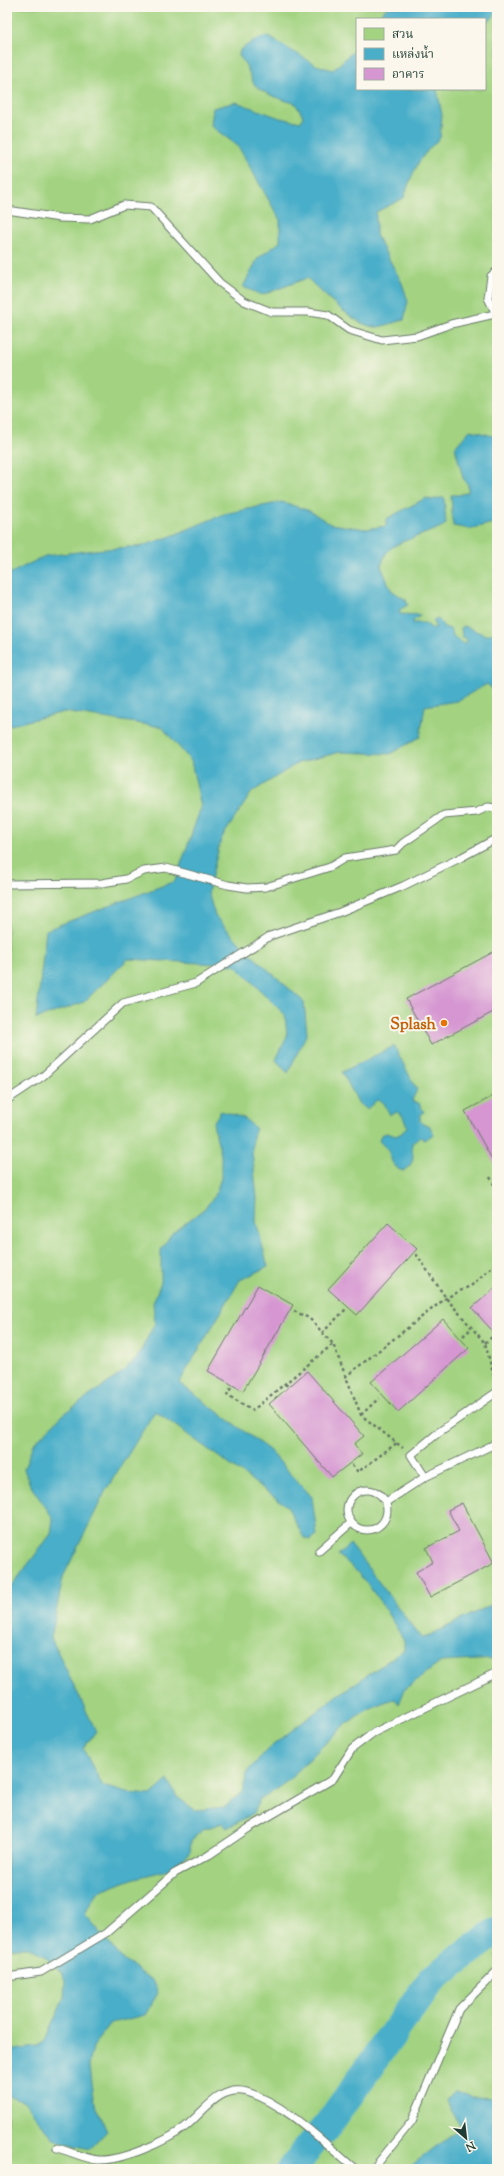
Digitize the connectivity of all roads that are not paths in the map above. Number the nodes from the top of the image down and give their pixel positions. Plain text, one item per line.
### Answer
1 (7, 210) edge
2 (497, 271) edge
3 (496, 315) edge
4 (497, 808) edge
5 (497, 838) edge
6 (7, 884) edge
7 (7, 1100) edge
8 (497, 1392) edge
9 (497, 1443) edge
10 (425, 1478) junction
11 (386, 1502) junction
12 (351, 1523) junction
13 (318, 1551) dead end
14 (497, 1673) edge
15 (497, 1971) edge
16 (7, 1977) edge
17 (57, 2148) dead end
18 (356, 2169) edge
19 (373, 2169) edge

1 - 3 lane
2 - 3 lane
4 - 6 lane
5 - 7 lane
8 - 10 lane
9 - 10 lane
10 - 11 lane
11 - 12 lane
11 - 12 lane
12 - 13 lane
14 - 16 lane
15 - 19 lane
17 - 18 lane

